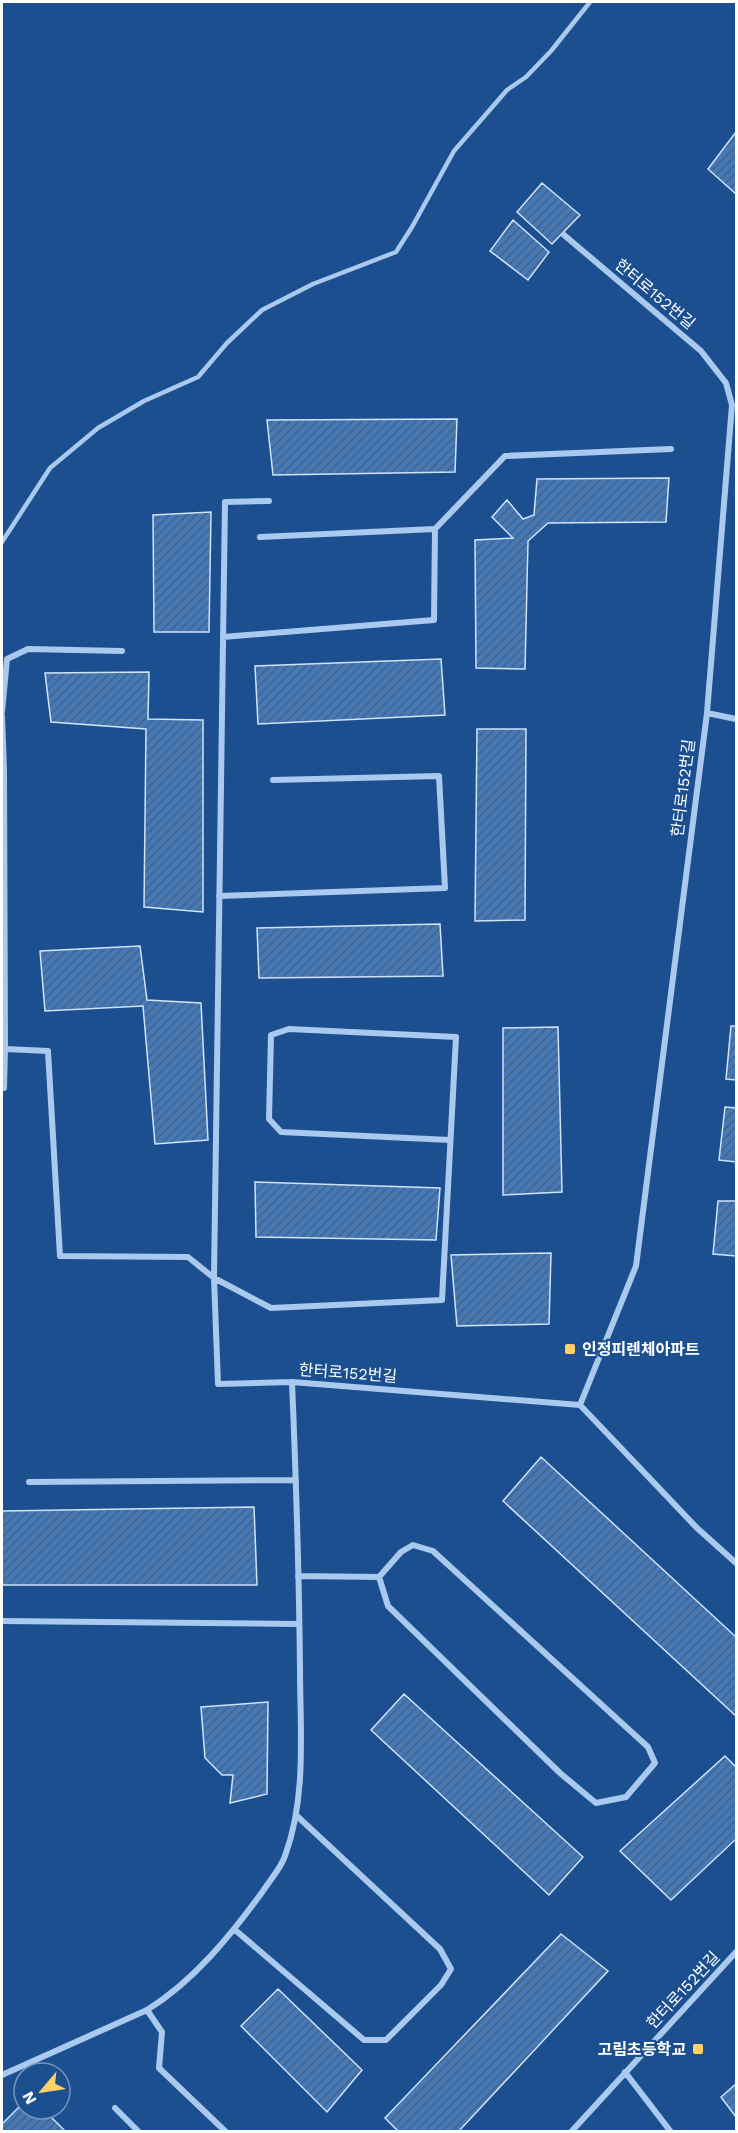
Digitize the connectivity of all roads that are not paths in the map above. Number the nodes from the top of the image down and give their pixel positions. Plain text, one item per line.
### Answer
1 (590, 2) edge
2 (564, 235) dead end
3 (729, 444) junction
4 (736, 446) edge
5 (670, 450) dead end
6 (268, 501) dead end
7 (435, 529) junction
8 (260, 537) dead end
9 (2, 542) edge
10 (223, 637) junction
11 (122, 651) dead end
12 (707, 713) junction
13 (2, 714) edge
14 (736, 719) edge
15 (273, 780) dead end
16 (219, 896) junction
17 (4, 1048) junction
18 (4, 1088) dead end
19 (450, 1140) junction
20 (214, 1278) junction
21 (292, 1382) junction
22 (580, 1405) junction
23 (296, 1480) junction
24 (29, 1482) dead end
25 (736, 1563) edge
26 (298, 1576) junction
27 (379, 1576) junction
28 (2, 1621) edge
29 (299, 1624) junction
30 (297, 1816) junction
31 (234, 1929) junction
32 (736, 1952) edge
33 (147, 2010) junction
34 (625, 2072) junction
35 (2, 2075) edge
36 (115, 2108) dead end
37 (139, 2132) edge
38 (226, 2132) edge
39 (571, 2132) edge
40 (671, 2132) edge

1 - 9 lane
2 - 3 street, 한터로152번길
3 - 4 street
3 - 12 street, 한터로152번길
5 - 7 street
6 - 10 street
7 - 8 street
7 - 10 street
10 - 16 street
11 - 13 street
12 - 14 street
12 - 22 street, 한터로152번길
13 - 17 street
15 - 16 street
16 - 20 street
17 - 18 street
17 - 20 street
19 - 19 street
19 - 20 street
20 - 21 street, 한터로152번길
21 - 22 street, 한터로152번길
21 - 23 street
22 - 25 street
23 - 24 street
23 - 26 street
26 - 27 street
26 - 29 street
27 - 27 street
28 - 29 street
29 - 30 street
30 - 31 street
30 - 31 street
31 - 33 street
32 - 34 street, 한터로152번길
33 - 35 street
33 - 38 street
34 - 39 street, 한터로152번길
34 - 40 street
36 - 37 street

